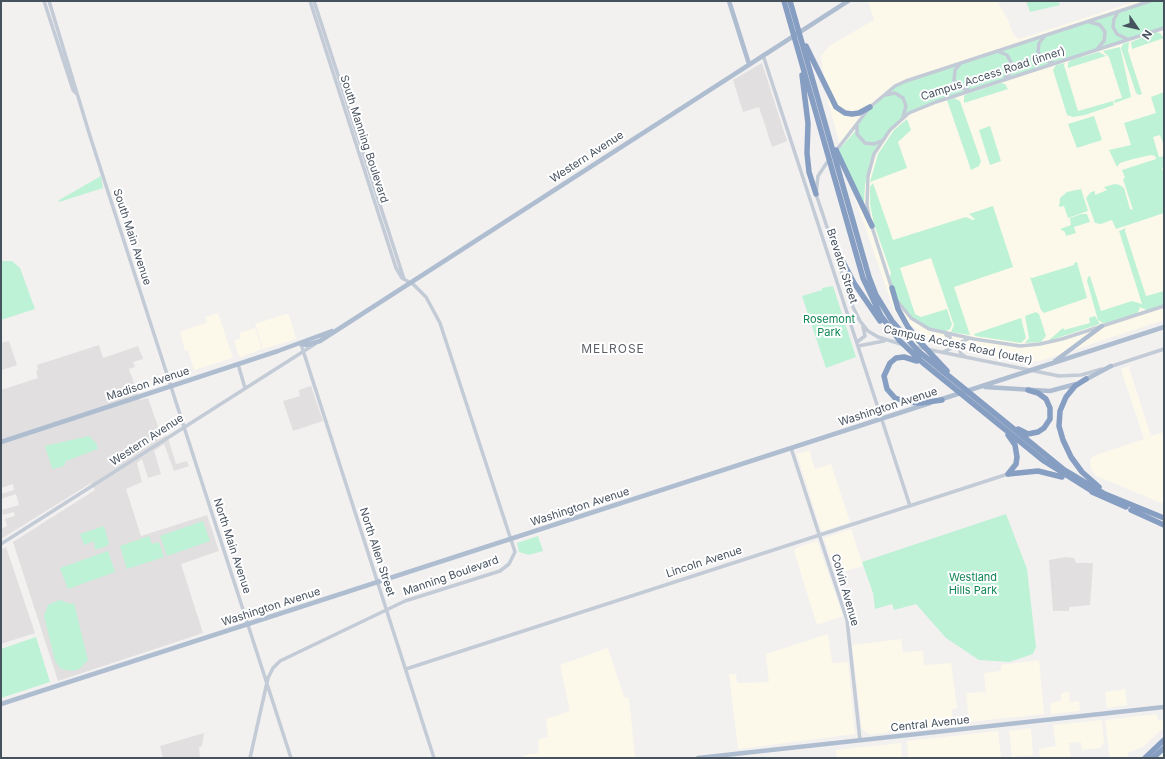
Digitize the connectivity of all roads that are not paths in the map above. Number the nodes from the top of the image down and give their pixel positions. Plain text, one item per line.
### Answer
1 (44, 1) edge
2 (49, 1) edge
3 (310, 1) edge
4 (314, 1) edge
5 (729, 1) edge
6 (784, 1) edge
7 (790, 1) edge
8 (847, 1) edge
9 (1150, 1) edge
10 (1121, 11) junction
11 (795, 16) junction
12 (1087, 22) junction
13 (1164, 28) edge
14 (1046, 35) junction
15 (1129, 39) junction
16 (796, 41) junction
17 (1095, 50) junction
18 (995, 51) junction
19 (763, 55) junction
20 (963, 62) junction
21 (1055, 63) junction
22 (749, 64) junction
23 (1005, 79) junction
24 (972, 90) junction
25 (77, 94) junction
26 (882, 96) junction
27 (819, 101) junction
28 (870, 107) junction
29 (903, 118) junction
30 (860, 119) junction
31 (882, 141) junction
32 (816, 194) junction
33 (872, 226) junction
34 (832, 241) junction
35 (407, 281) junction
36 (892, 288) junction
37 (1164, 306) edge
38 (1152, 310) junction
39 (1164, 310) edge
40 (861, 323) junction
41 (1102, 326) junction
42 (1164, 328) edge
43 (337, 329) junction
44 (942, 333) junction
45 (322, 335) junction
46 (969, 338) junction
47 (320, 341) junction
48 (895, 343) junction
49 (300, 344) junction
50 (309, 344) junction
51 (857, 344) junction
52 (907, 348) junction
53 (1164, 348) edge
54 (303, 351) junction
55 (942, 352) junction
56 (966, 357) junction
57 (238, 364) junction
58 (1052, 364) junction
59 (1111, 366) junction
60 (935, 373) junction
61 (1086, 379) junction
62 (171, 386) junction
63 (245, 388) junction
64 (979, 388) junction
65 (1028, 390) junction
66 (973, 393) junction
67 (942, 400) joint
68 (918, 405) junction
69 (991, 414) junction
70 (881, 419) junction
71 (184, 427) junction
72 (1, 442) edge
73 (791, 448) junction
74 (1008, 474) junction
75 (1095, 493) junction
76 (1123, 502) junction
77 (910, 506) junction
78 (1164, 518) edge
79 (1164, 523) edge
80 (819, 535) junction
81 (511, 539) junction
82 (1, 544) edge
83 (378, 582) junction
84 (386, 610) junction
85 (248, 624) junction
86 (406, 669) junction
87 (267, 683) junction
88 (1, 704) edge
89 (1164, 707) edge
90 (860, 740) junction
91 (1164, 740) edge
92 (1164, 748) edge
93 (250, 758) edge
94 (291, 758) edge
95 (434, 758) edge
96 (698, 758) edge
97 (1145, 758) edge
98 (1153, 758) edge

1 - 25 street, South Main Avenue
2 - 25 street, South Main Avenue
3 - 35 street, South Manning Boulevard
4 - 35 street, South Manning Boulevard
5 - 22 main road
6 - 16 highway
7 - 11 highway
8 - 19 main road, Western Avenue
9 - 10 street, Campus Access Road (outer)
10 - 12 street, Campus Access Road (outer)
10 - 15 street
11 - 27 highway
11 - 28 highway
12 - 14 street, Campus Access Road (outer)
12 - 17 street
13 - 15 street, Campus Access Road (inner)
14 - 18 street, Campus Access Road (outer)
14 - 21 street
15 - 17 street, Campus Access Road (inner)
16 - 32 highway
16 - 52 highway
17 - 21 street, Campus Access Road (inner)
18 - 20 street, Campus Access Road (outer)
18 - 23 street
19 - 22 main road, Western Avenue
19 - 51 street, Brevator Street
20 - 24 street
20 - 26 street, Campus Access Road (outer)
21 - 23 street, Campus Access Road (inner)
22 - 35 main road, Western Avenue
23 - 24 street, Campus Access Road (inner)
24 - 29 street, Campus Access Road (inner)
25 - 62 street, South Main Avenue
26 - 28 street, Campus Access Road (outer)
26 - 29 street
27 - 33 highway
27 - 66 highway
28 - 30 street, Campus Access Road (outer)
29 - 31 street, Campus Access Road (inner)
30 - 31 street
30 - 32 street, Campus Access Road (outer)
31 - 33 street, Campus Access Road (inner)
32 - 34 street, Campus Access Road (outer)
33 - 36 street, Campus Access Road (inner)
34 - 40 street, Campus Access Road (outer)
34 - 52 highway
35 - 43 main road, Western Avenue
35 - 81 street, Manning Boulevard
36 - 44 street, Campus Access Road (inner)
36 - 66 highway
37 - 38 street, Campus Access Road (inner)
38 - 39 street
38 - 41 street, Campus Access Road (inner)
40 - 48 street, Campus Access Road (outer)
40 - 51 street
41 - 46 street, Campus Access Road (inner)
41 - 58 main road
42 - 58 main road, Washington Avenue
43 - 45 main road, Western Avenue
43 - 47 main road, Western Avenue
44 - 46 street, Campus Access Road (inner)
44 - 55 street
45 - 49 main road, Madison Avenue
45 - 50 street, Western Avenue
46 - 56 street
47 - 50 main road, Madison Avenue
47 - 54 street, Western Avenue
48 - 51 street
48 - 55 street, Campus Access Road (outer)
49 - 50 main road, Madison Avenue
49 - 54 street, North Allen Street
49 - 57 main road, Madison Avenue
50 - 54 street, Western Avenue
51 - 70 street, Brevator Street
52 - 60 highway
53 - 59 street, Campus Access Road (outer)
54 - 63 street, Western Avenue
54 - 83 street, North Allen Street
55 - 56 street, Campus Access Road (outer)
56 - 59 street, Campus Access Road (outer)
57 - 62 main road, Madison Avenue
57 - 63 street
58 - 64 main road, Washington Avenue
59 - 61 main road
60 - 68 highway
60 - 69 highway
61 - 65 main road
61 - 76 highway
62 - 71 street, North Main Avenue
62 - 72 main road, Madison Avenue
63 - 71 street, Western Avenue
64 - 65 main road
64 - 66 main road, Washington Avenue
65 - 69 highway
66 - 67 main road, Washington Avenue
66 - 69 highway
67 - 68 highway
68 - 70 main road, Washington Avenue
69 - 74 highway
69 - 75 highway
69 - 76 highway
70 - 73 main road, Washington Avenue
70 - 77 street, Brevator Street
71 - 82 street, Western Avenue
71 - 85 street, North Main Avenue
73 - 80 street, Colvin Avenue
73 - 81 main road, Washington Avenue
74 - 75 highway
74 - 77 street, Lincoln Avenue
75 - 79 highway
76 - 78 highway
77 - 80 street, Lincoln Avenue
80 - 86 street, Lincoln Avenue
80 - 90 street, Colvin Avenue
81 - 83 main road, Washington Avenue
81 - 84 street, Manning Boulevard
83 - 84 street, North Allen Street
83 - 85 main road, Washington Avenue
84 - 86 street, North Allen Street
84 - 87 street, Manning Boulevard
85 - 87 street, North Main Avenue
85 - 88 main road, Washington Avenue
86 - 95 street, North Allen Street
87 - 93 street, Manning Boulevard
87 - 94 street, North Main Avenue
89 - 90 main road, Central Avenue
90 - 96 main road, Central Avenue
91 - 97 highway
92 - 98 highway

